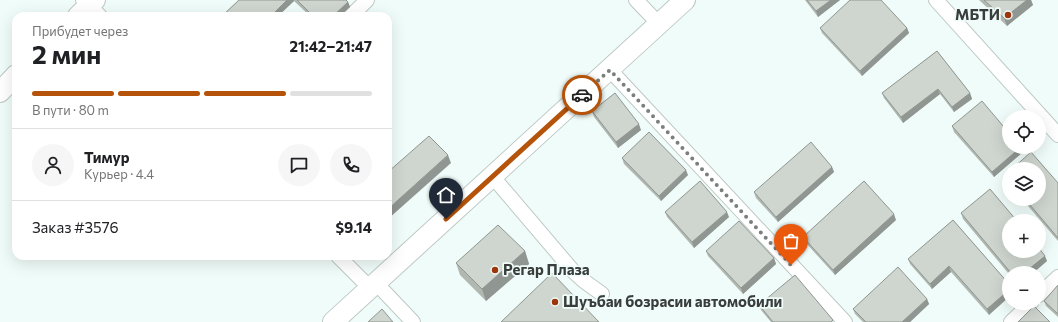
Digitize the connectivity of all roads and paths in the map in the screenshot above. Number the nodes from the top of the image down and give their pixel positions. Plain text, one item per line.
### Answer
1 (367, 0) edge
2 (636, 0) edge
3 (685, 0) edge
4 (936, 0) edge
5 (355, 12) edge
6 (659, 24) junction
7 (610, 70) junction
8 (12, 79) edge
9 (0, 92) edge
10 (1058, 135) edge
11 (493, 177) junction
12 (343, 260) edge
13 (1058, 277) edge
14 (373, 285) junction
15 (1046, 288) edge
16 (602, 294) dead end
17 (1024, 310) edge
18 (333, 322) edge
19 (413, 322) edge
20 (845, 322) edge
21 (1011, 322) edge

1 - 5 street
2 - 6 street
3 - 6 main road
4 - 10 street
6 - 7 main road
7 - 11 main road
7 - 20 street
8 - 9 main road
11 - 14 main road
11 - 16 street
12 - 14 street
13 - 15 street
14 - 18 main road
14 - 19 street
17 - 21 street

